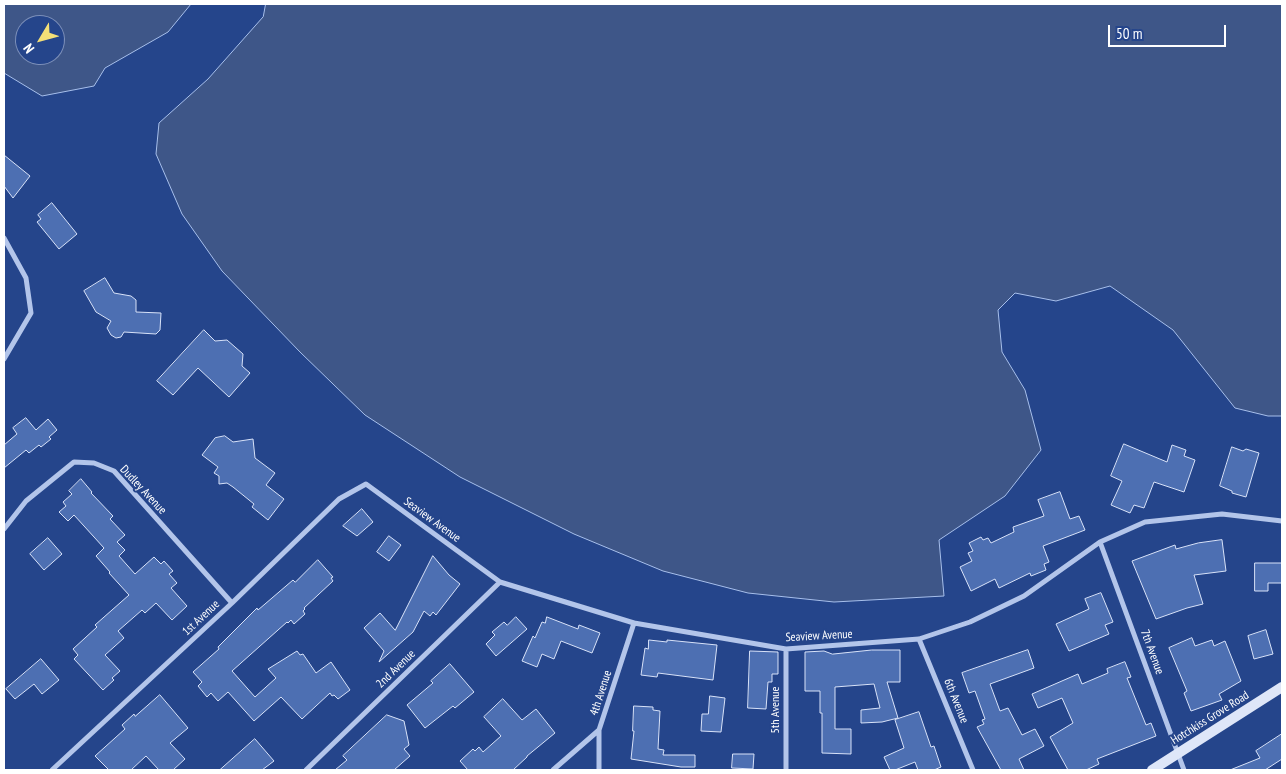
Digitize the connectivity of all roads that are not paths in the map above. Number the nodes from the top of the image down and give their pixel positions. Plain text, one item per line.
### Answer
1 (4, 238) edge
2 (4, 359) edge
3 (366, 484) joint
4 (1282, 522) edge
5 (4, 530) edge
6 (1100, 542) junction
7 (500, 582) junction
8 (232, 602) junction
9 (634, 623) junction
10 (920, 639) junction
11 (786, 649) junction
12 (1282, 687) edge
13 (600, 730) junction
14 (1178, 752) junction
15 (52, 770) edge
16 (306, 770) edge
17 (553, 770) edge
18 (598, 770) edge
19 (786, 770) edge
20 (973, 770) edge
21 (1152, 770) edge
22 (1184, 770) edge

1 - 2 street
3 - 7 street, Seaview Avenue
3 - 8 street, 1st Avenue
4 - 6 street, Seaview Avenue
5 - 8 street, Dudley Avenue
6 - 10 street, Seaview Avenue
6 - 14 street, 7th Avenue
7 - 9 street, Seaview Avenue
7 - 16 street, 2nd Avenue
8 - 15 street, 1st Avenue
9 - 11 street, Seaview Avenue
9 - 13 street, 4th Avenue
10 - 11 street, Seaview Avenue
10 - 20 street, 6th Avenue
11 - 19 street, 5th Avenue
12 - 14 main road, Hotchkiss Grove Road
13 - 17 street
13 - 18 street, 4th Avenue
14 - 21 main road, Hotchkiss Grove Road
14 - 22 street, 7th Avenue

